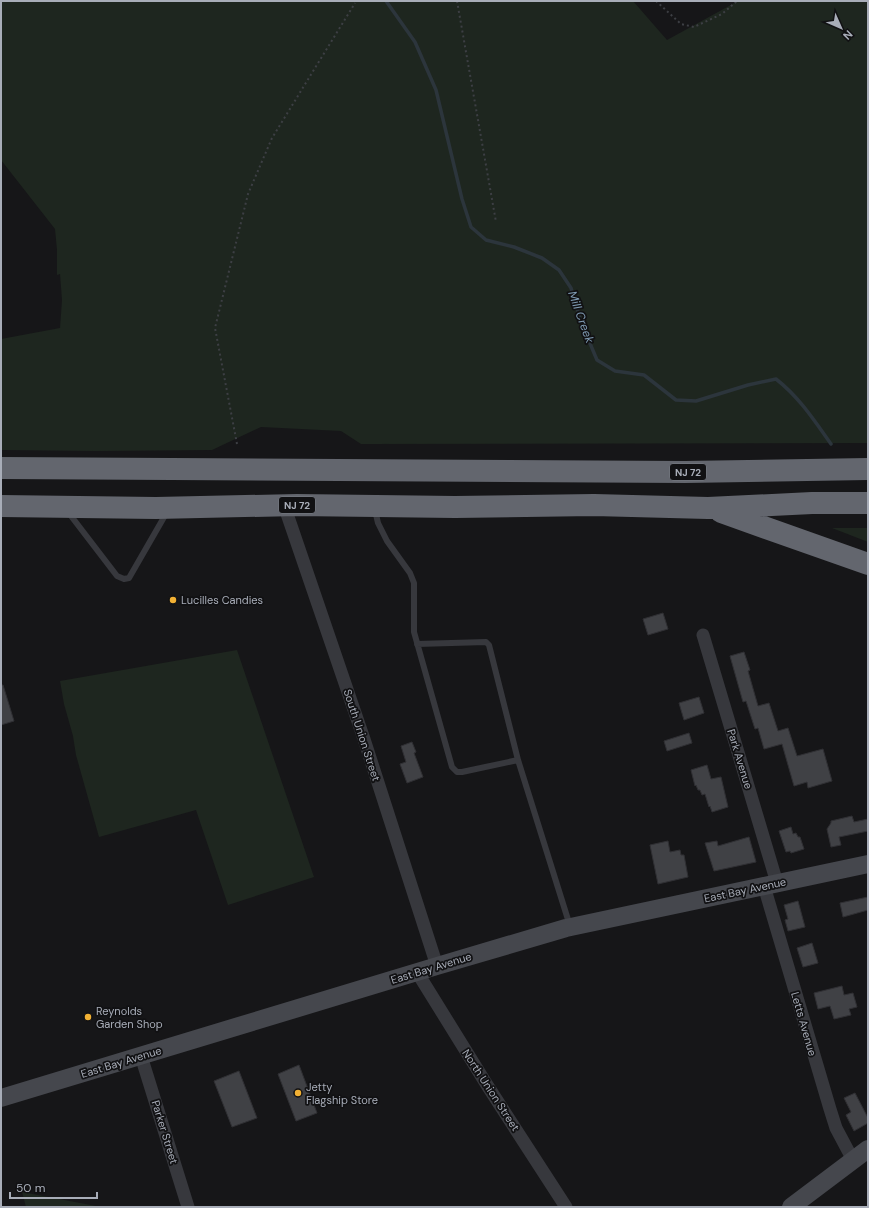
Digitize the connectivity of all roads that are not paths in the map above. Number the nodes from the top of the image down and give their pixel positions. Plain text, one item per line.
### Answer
1 (868, 459) edge
2 (1, 468) edge
3 (868, 469) edge
4 (822, 470) junction
5 (868, 503) edge
6 (284, 505) junction
7 (1, 506) edge
8 (64, 506) junction
9 (374, 506) junction
10 (170, 507) junction
11 (708, 508) junction
12 (868, 564) edge
13 (702, 635) dead end
14 (417, 644) junction
15 (518, 760) junction
16 (868, 864) edge
17 (771, 885) junction
18 (570, 928) junction
19 (437, 966) junction
20 (417, 972) junction
21 (141, 1056) junction
22 (1, 1098) edge
23 (868, 1149) edge
24 (853, 1160) junction
25 (188, 1207) edge
26 (566, 1207) edge
27 (791, 1207) edge

1 - 4 highway
2 - 4 highway, NJ 72
3 - 4 highway, NJ 72
5 - 11 highway, NJ 72
6 - 9 highway, NJ 72
6 - 10 highway, NJ 72
6 - 19 street, South Union Street
7 - 8 highway, NJ 72
8 - 10 highway, NJ 72
8 - 10 lane
9 - 11 highway, NJ 72
9 - 14 lane
11 - 12 highway
13 - 17 street, Park Avenue
14 - 15 lane
14 - 15 lane
15 - 18 lane
16 - 17 street, East Bay Avenue
17 - 18 street, East Bay Avenue
17 - 24 street, Letts Avenue
18 - 19 street, East Bay Avenue
19 - 20 street, East Bay Avenue
20 - 21 street, East Bay Avenue
20 - 26 street, North Union Street
21 - 22 street, East Bay Avenue
21 - 25 street, Parker Street
23 - 24 street
24 - 27 street

